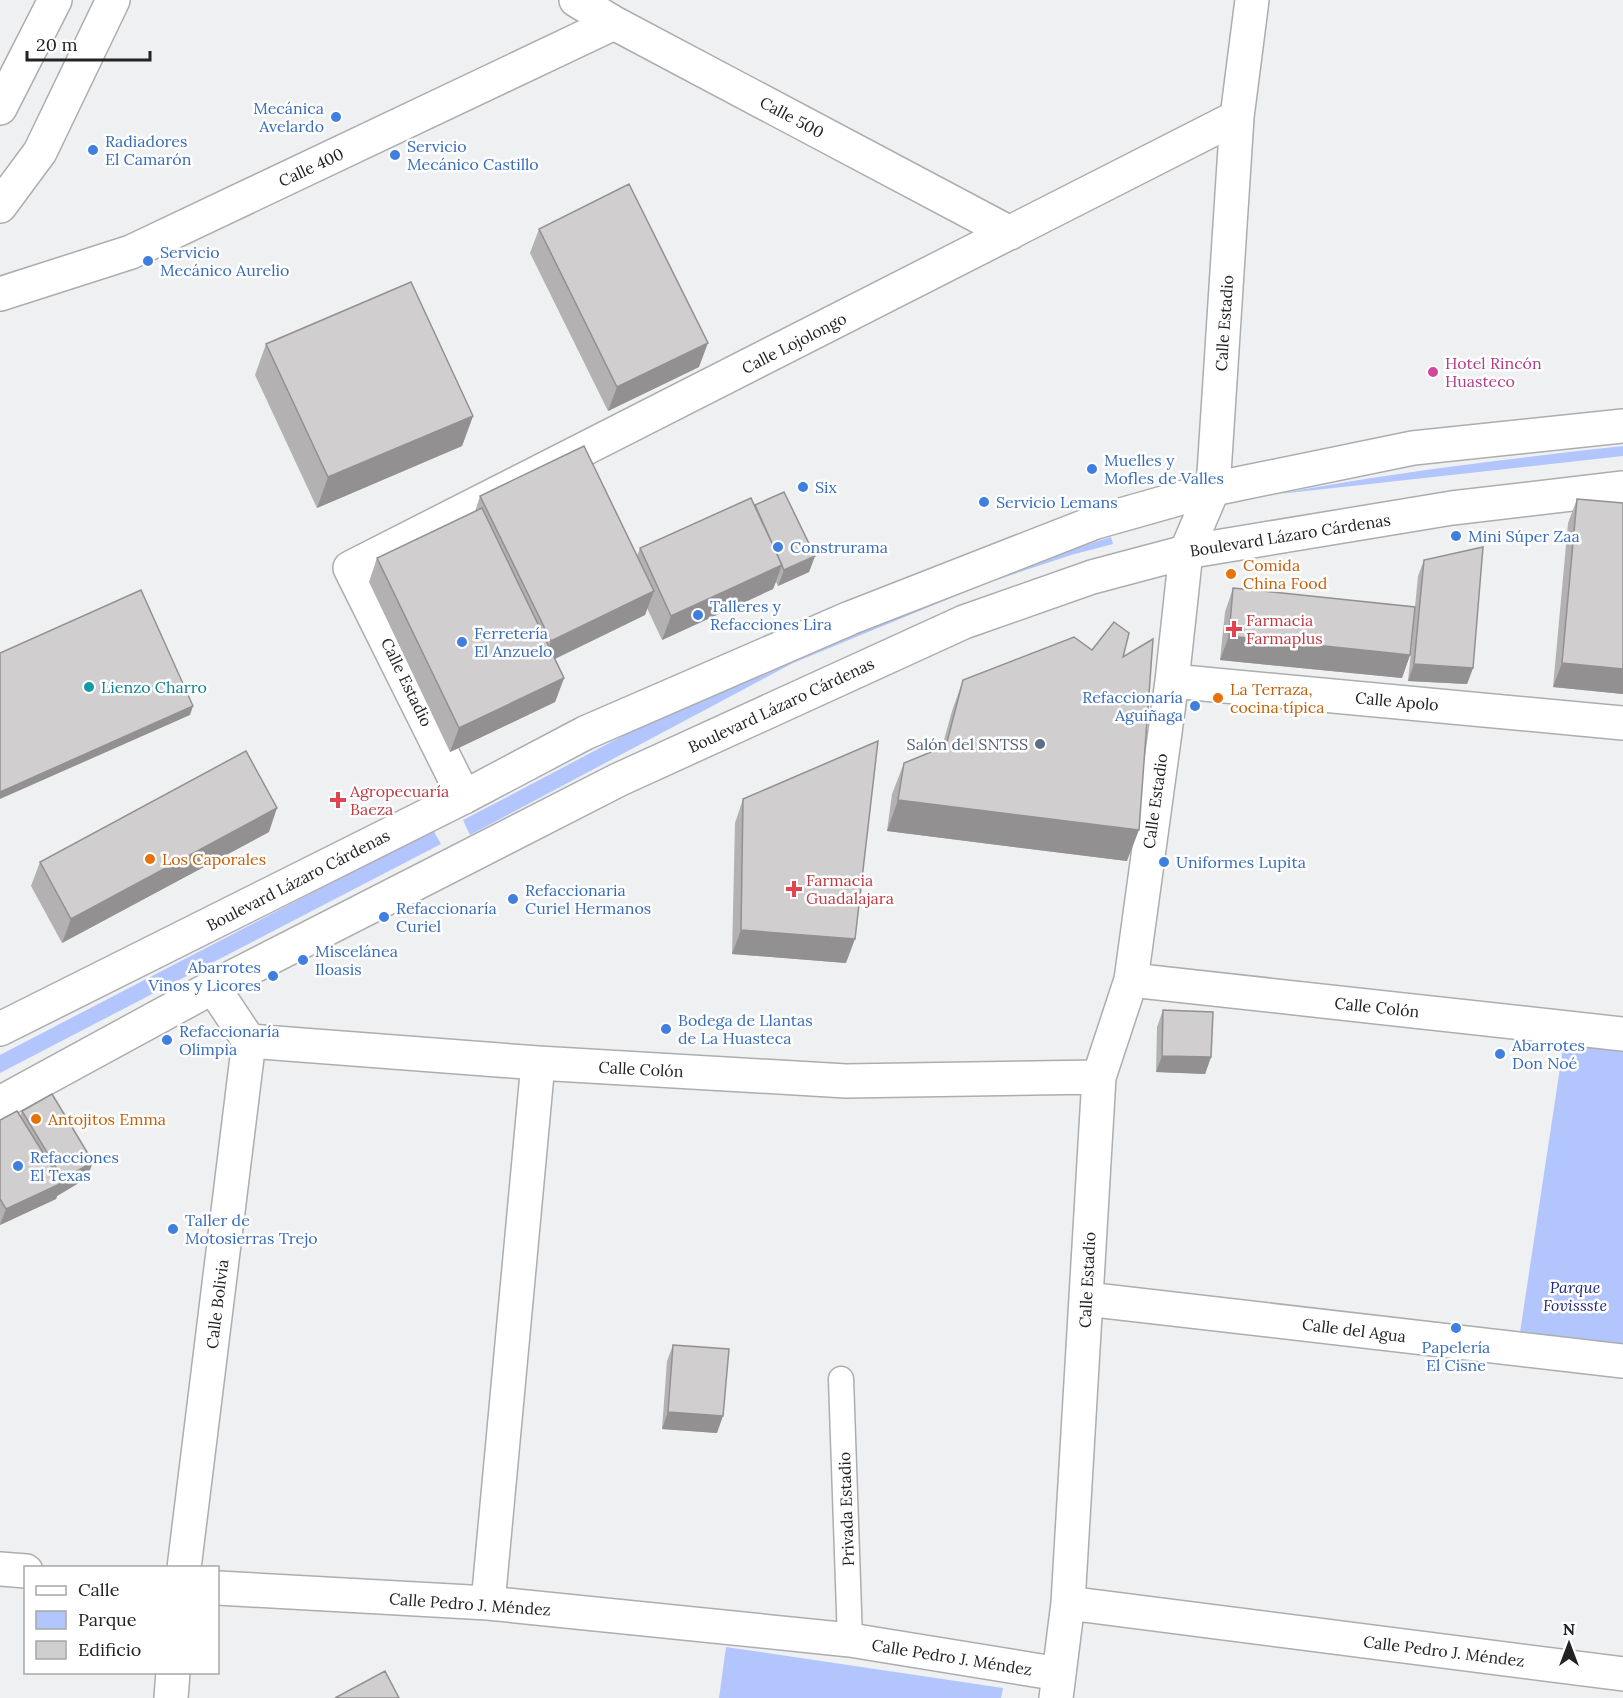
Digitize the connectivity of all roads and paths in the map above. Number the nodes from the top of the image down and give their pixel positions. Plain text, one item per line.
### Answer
1 (54, 0) edge
2 (113, 0) edge
3 (576, 0) edge
4 (1252, 0) edge
5 (614, 23) junction
6 (0, 108) edge
7 (1237, 117) junction
8 (0, 206) edge
9 (1010, 234) junction
10 (0, 294) edge
11 (1623, 426) edge
12 (1623, 488) edge
13 (1213, 489) junction
14 (1186, 552) junction
15 (350, 568) joint
16 (1172, 681) junction
17 (1623, 723) edge
18 (464, 796) junction
19 (1131, 980) junction
20 (213, 987) junction
21 (0, 1029) edge
22 (1623, 1034) edge
23 (249, 1041) junction
24 (538, 1063) junction
25 (1099, 1077) junction
26 (0, 1103) edge
27 (1086, 1299) junction
28 (1623, 1361) edge
29 (841, 1379) dead end
30 (184, 1566) edge
31 (0, 1569) edge
32 (24, 1571) edge
33 (219, 1588) edge
34 (488, 1603) junction
35 (1068, 1603) junction
36 (850, 1640) junction
37 (173, 1674) edge
38 (1623, 1674) edge
39 (1057, 1686) edge
40 (171, 1698) edge

1 - 6 street
2 - 8 street
3 - 5 street, Calle 500
4 - 7 street, Calle Estadio
5 - 9 street, Calle 500
5 - 10 street, Calle 400
7 - 9 street, Calle Lojolongo
7 - 13 street, Calle Estadio
9 - 15 street, Calle Lojolongo
11 - 13 street, Boulevard Lázaro Cárdenas
12 - 14 street, Boulevard Lázaro Cárdenas
13 - 14 street, Calle Estadio
13 - 18 street, Boulevard Lázaro Cárdenas
14 - 16 street, Calle Estadio
14 - 20 street, Boulevard Lázaro Cárdenas
15 - 18 street, Calle Estadio
16 - 17 street, Calle Apolo
16 - 19 street, Calle Estadio
18 - 21 street, Boulevard Lázaro Cárdenas
19 - 22 street, Calle Colón
19 - 25 street, Calle Estadio
20 - 23 street
20 - 26 street, Boulevard Lázaro Cárdenas
23 - 24 street, Calle Colón
23 - 30 street, Calle Bolivia
24 - 25 street, Calle Colón
24 - 34 street
25 - 27 street, Calle Estadio
27 - 28 street, Calle del Agua
27 - 35 street, Calle Estadio
29 - 36 lane, Privada Estadio
31 - 32 street
33 - 34 street, Calle Pedro J. Méndez
34 - 36 street, Calle Pedro J. Méndez
35 - 38 street, Calle Pedro J. Méndez
35 - 39 street, Calle Pedro J. Méndez
36 - 39 street, Calle Pedro J. Méndez
37 - 40 street

